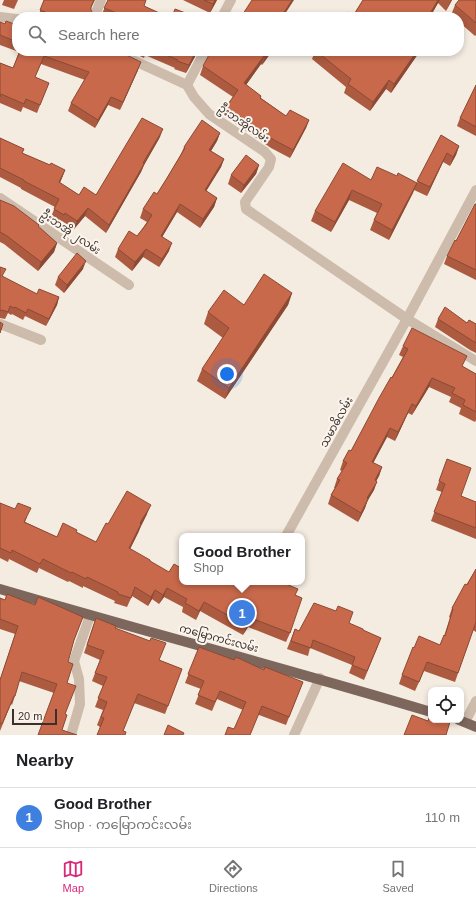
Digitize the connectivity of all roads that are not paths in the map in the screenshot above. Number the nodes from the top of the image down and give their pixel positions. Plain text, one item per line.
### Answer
1 (101, 0) edge
2 (231, 0) edge
3 (96, 12) edge
4 (225, 12) edge
5 (0, 17) edge
6 (12, 18) edge
7 (125, 56) edge
8 (202, 56) edge
9 (187, 85) junction
10 (476, 190) edge
11 (0, 198) edge
12 (129, 285) dead end
13 (407, 319) junction
14 (0, 324) edge
15 (41, 340) dead end
16 (476, 361) edge
17 (288, 533) edge
18 (0, 589) edge
19 (90, 616) junction
20 (320, 678) junction
21 (476, 701) edge
22 (428, 711) edge
23 (464, 718) edge
24 (464, 722) edge
25 (476, 727) edge
26 (71, 735) edge
27 (294, 735) edge

1 - 3 street
2 - 4 street
5 - 6 street
7 - 9 street
8 - 9 street
9 - 13 street, ဦးဘအိုလမ်း
10 - 13 street, သမာဓိလမ်း
11 - 12 street, ဦးဘအို ၂လမ်း
13 - 16 street
13 - 17 street, သမာဓိလမ်း
14 - 15 street
18 - 19 main road, ကမြောကင်းလမ်း
19 - 20 main road, ကမြောကင်းလမ်း
19 - 26 street
20 - 22 main road, ကမြောကင်းလမ်း
20 - 27 street
21 - 23 street
24 - 25 main road

